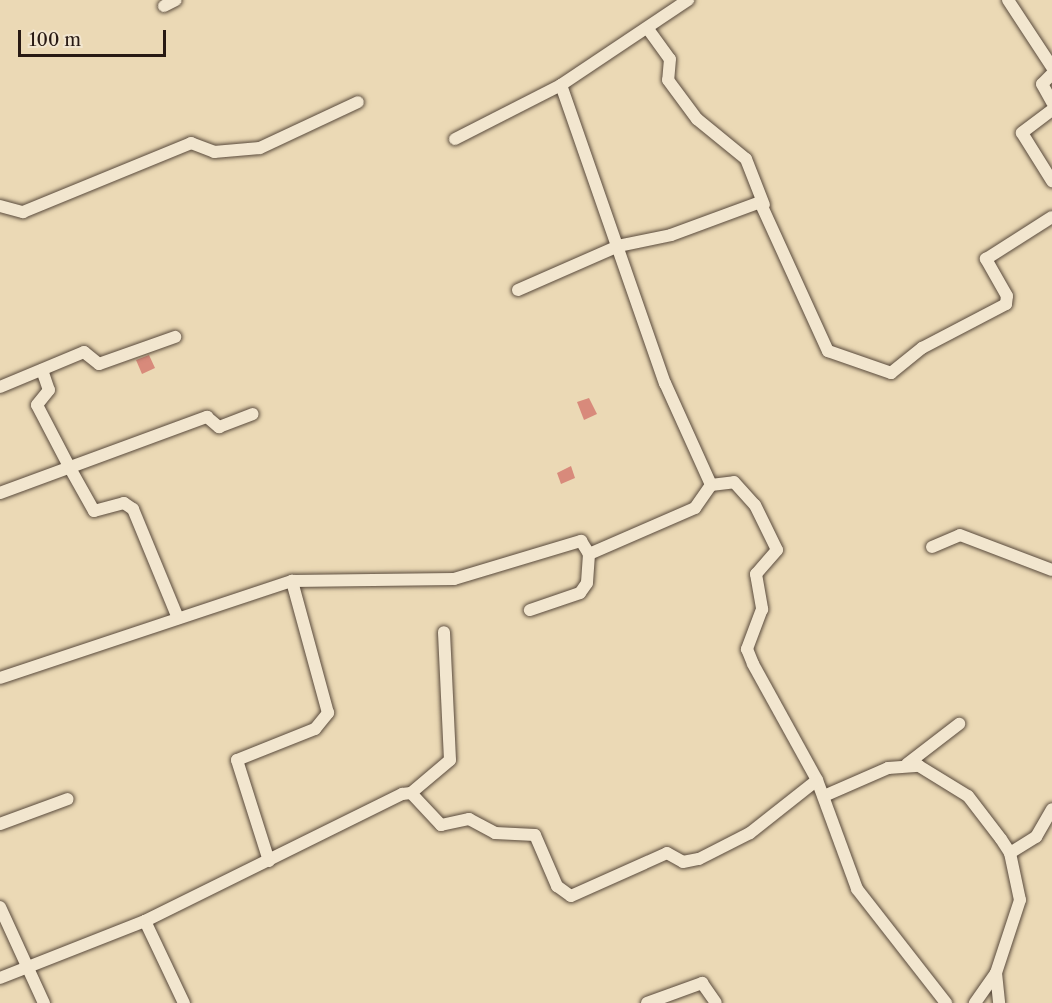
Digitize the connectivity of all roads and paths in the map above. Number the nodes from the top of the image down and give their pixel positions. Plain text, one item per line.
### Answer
1 (176, 0) edge
2 (688, 0) edge
3 (1011, 1) edge
4 (164, 6) dead end
5 (648, 29) junction
6 (1052, 67) edge
7 (1052, 74) edge
8 (561, 85) junction
9 (358, 102) dead end
10 (1052, 102) edge
11 (1052, 110) edge
12 (455, 139) dead end
13 (1052, 181) edge
14 (764, 205) junction
15 (0, 206) edge
16 (1052, 217) edge
17 (618, 246) junction
18 (519, 291) dead end
19 (175, 337) dead end
20 (42, 370) junction
21 (0, 387) edge
22 (253, 414) dead end
23 (70, 470) junction
24 (711, 485) junction
25 (0, 493) edge
26 (932, 547) dead end
27 (589, 554) junction
28 (1052, 570) edge
29 (292, 581) junction
30 (530, 610) dead end
31 (178, 618) junction
32 (444, 632) dead end
33 (0, 678) edge
34 (958, 723) dead end
35 (907, 764) junction
36 (818, 780) junction
37 (411, 793) junction
38 (824, 796) junction
39 (68, 799) dead end
40 (1052, 809) edge
41 (0, 824) edge
42 (1010, 853) junction
43 (269, 861) junction
44 (0, 907) edge
45 (146, 921) junction
46 (26, 969) junction
47 (996, 973) junction
48 (0, 978) edge
49 (44, 1003) edge
50 (184, 1003) edge
51 (647, 1003) edge
52 (716, 1003) edge
53 (946, 1003) edge
54 (975, 1003) edge
55 (999, 1003) edge

1 - 4 street
2 - 5 street
3 - 6 street
5 - 8 street
5 - 14 street
7 - 10 street
8 - 12 street
8 - 17 street
9 - 15 street
11 - 13 street
14 - 16 street
14 - 17 street
17 - 18 street
17 - 24 street
19 - 20 street
20 - 21 street
20 - 23 street
22 - 23 street
23 - 25 street
23 - 31 street
24 - 27 street
24 - 36 street
26 - 28 street
27 - 29 street
27 - 30 street
29 - 31 street
29 - 43 street
31 - 33 street
32 - 37 street
34 - 35 street
35 - 38 street
35 - 42 street
36 - 37 street
36 - 38 street
37 - 43 street
38 - 53 street
39 - 41 street
40 - 42 street
42 - 47 street
43 - 45 street
44 - 46 street
45 - 46 street
45 - 50 street
46 - 48 street
46 - 49 street
47 - 54 street
47 - 55 street
51 - 52 street

